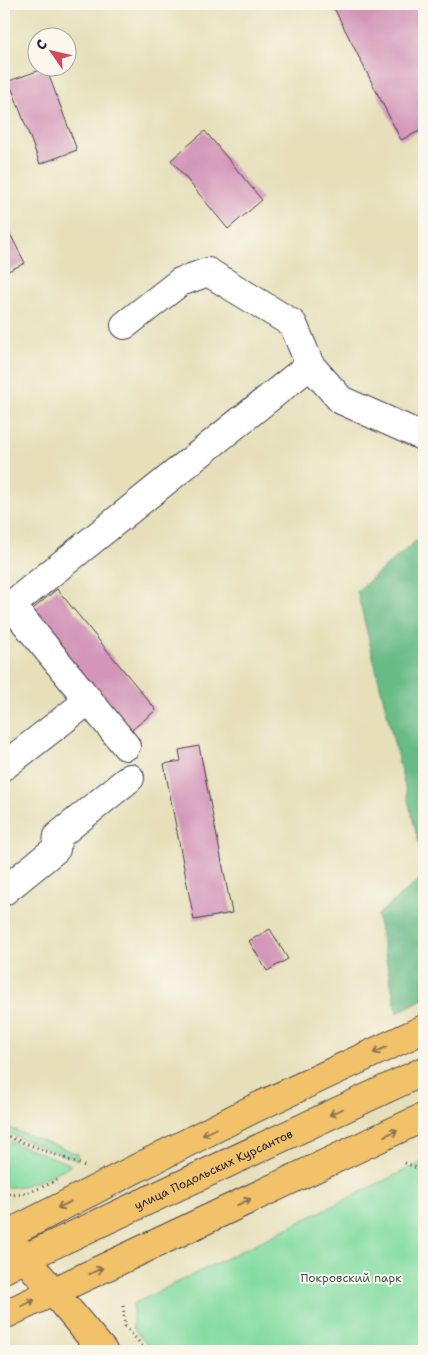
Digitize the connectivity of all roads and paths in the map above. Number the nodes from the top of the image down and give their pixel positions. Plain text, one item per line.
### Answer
1 (125, 325) dead end
2 (310, 365) junction
3 (424, 437) edge
4 (7, 608) edge
5 (89, 700) junction
6 (126, 746) dead end
7 (4, 766) edge
8 (130, 778) dead end
9 (4, 891) edge
10 (424, 1029) edge
11 (424, 1071) edge
12 (424, 1117) edge
13 (4, 1136) edge
14 (405, 1163) dead end
15 (87, 1167) dead end
16 (424, 1171) edge
17 (63, 1178) dead end
18 (4, 1193) edge
19 (4, 1235) edge
20 (14, 1264) edge
21 (52, 1291) junction
22 (123, 1306) dead end
23 (4, 1315) edge
24 (4, 1345) edge
25 (10, 1351) edge
26 (103, 1351) edge
27 (146, 1351) edge

1 - 2 lane
2 - 3 lane
2 - 4 lane
4 - 5 lane
5 - 6 lane
5 - 7 lane
8 - 9 lane
10 -> 19 main road
11 -> 20 main road, улица Подольских Курсантов
21 -> 12 main road
13 - 15 path
14 - 16 path
17 - 18 path
19 - 20 main road
20 - 21 main road
23 -> 21 main road
21 - 26 main road
22 - 27 path
24 - 25 path

